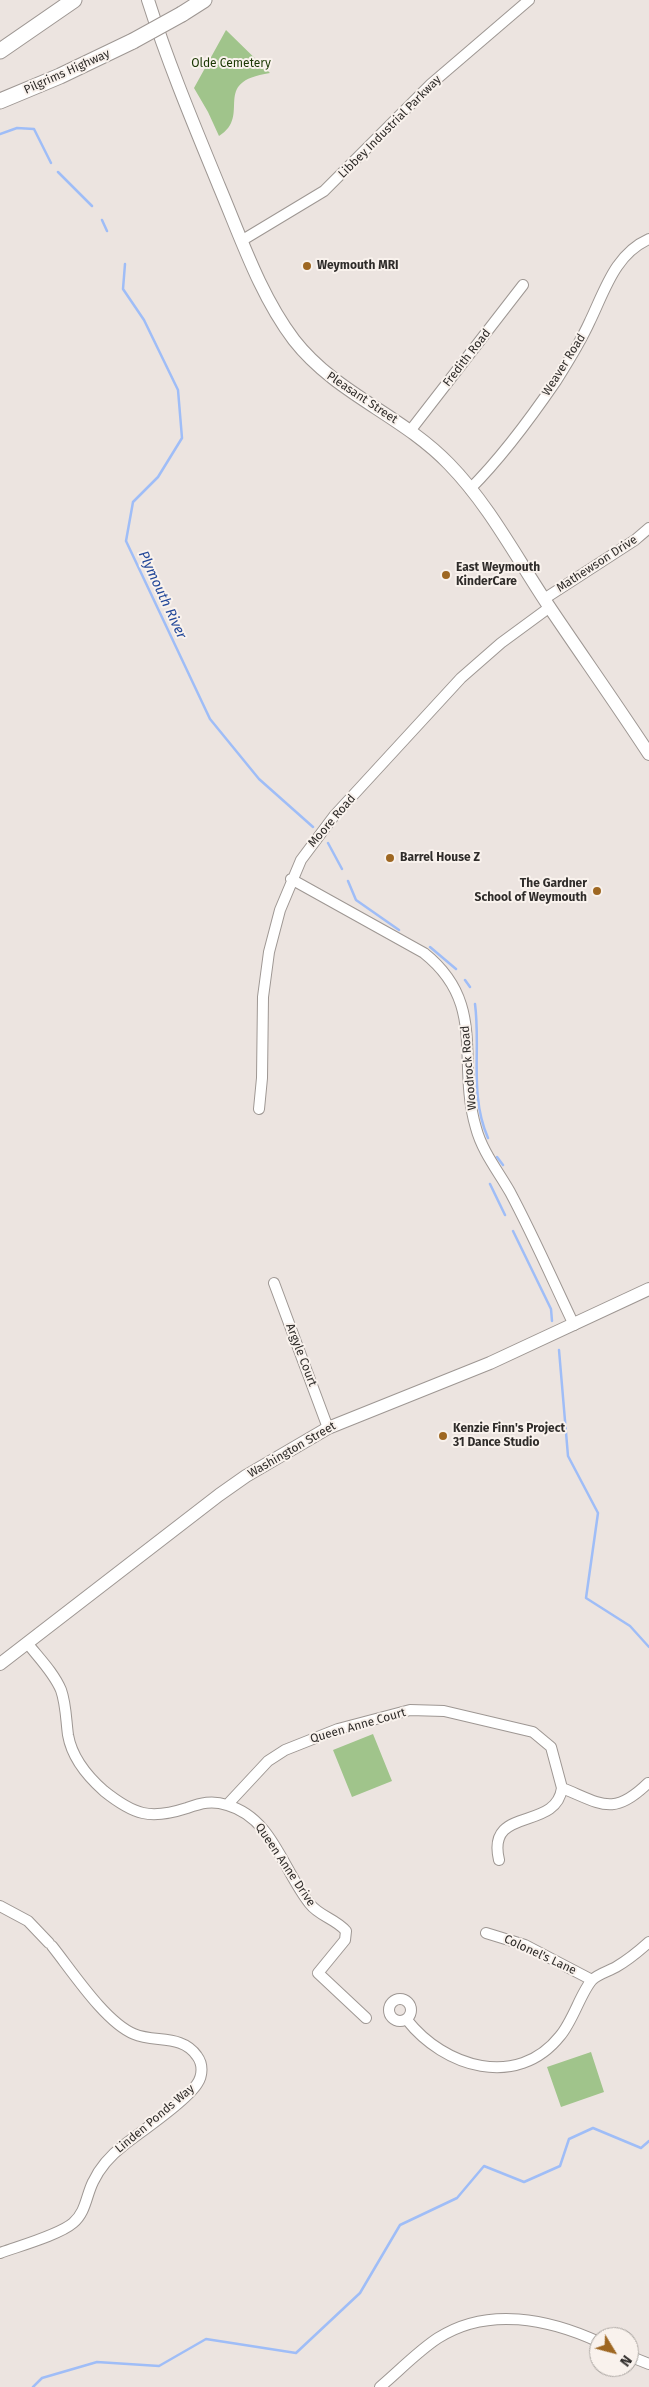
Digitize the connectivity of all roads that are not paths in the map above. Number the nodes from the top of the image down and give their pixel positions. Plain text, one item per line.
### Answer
1 (74, 0) edge
2 (148, 0) edge
3 (204, 0) edge
4 (530, 0) edge
5 (0, 51) edge
6 (0, 101) edge
7 (649, 239) edge
8 (241, 240) junction
9 (522, 286) dead end
10 (410, 431) junction
11 (470, 489) junction
12 (649, 528) edge
13 (547, 603) junction
14 (649, 754) edge
15 (291, 879) junction
16 (259, 1109) dead end
17 (274, 1283) dead end
18 (649, 1289) edge
19 (574, 1325) junction
20 (328, 1428) junction
21 (28, 1644) junction
22 (0, 1664) edge
23 (648, 1784) dead end
24 (562, 1788) junction
25 (227, 1805) junction
26 (499, 1860) dead end
27 (0, 1906) edge
28 (486, 1933) dead end
29 (649, 1942) edge
30 (592, 1980) junction
31 (366, 2018) dead end
32 (406, 2020) dead end
33 (0, 2253) edge
34 (589, 2338) edge
35 (380, 2387) edge

1 - 5 highway
2 - 8 main road, Pleasant Street
3 - 6 highway, Pilgrims Highway, bridge
4 - 8 street, Libbey Industrial Parkway
7 - 11 street, Weaver Road
8 - 10 main road, Pleasant Street
9 - 10 street, Fredith Road
10 - 11 main road, Pleasant Street
11 - 13 main road, Pleasant Street
12 - 13 street, Mathewson Drive
13 - 14 main road, Pleasant Street
13 - 15 street, Moore Road
15 - 16 street, Moore Road
15 - 19 street, Woodrock Road
17 - 20 street, Argyle Court
18 - 19 main road, Washington Street
19 - 20 main road, Washington Street
20 - 21 main road, Washington Street
21 - 22 main road, Washington Street
21 - 25 street, Queen Anne Drive
23 - 24 street
24 - 25 street, Queen Anne Court
24 - 26 street
25 - 31 street, Queen Anne Drive
27 - 33 street, Linden Ponds Way
28 - 30 street, Colonel's Lane
29 - 30 street
30 - 32 street, Colonel's Lane
34 - 35 street

